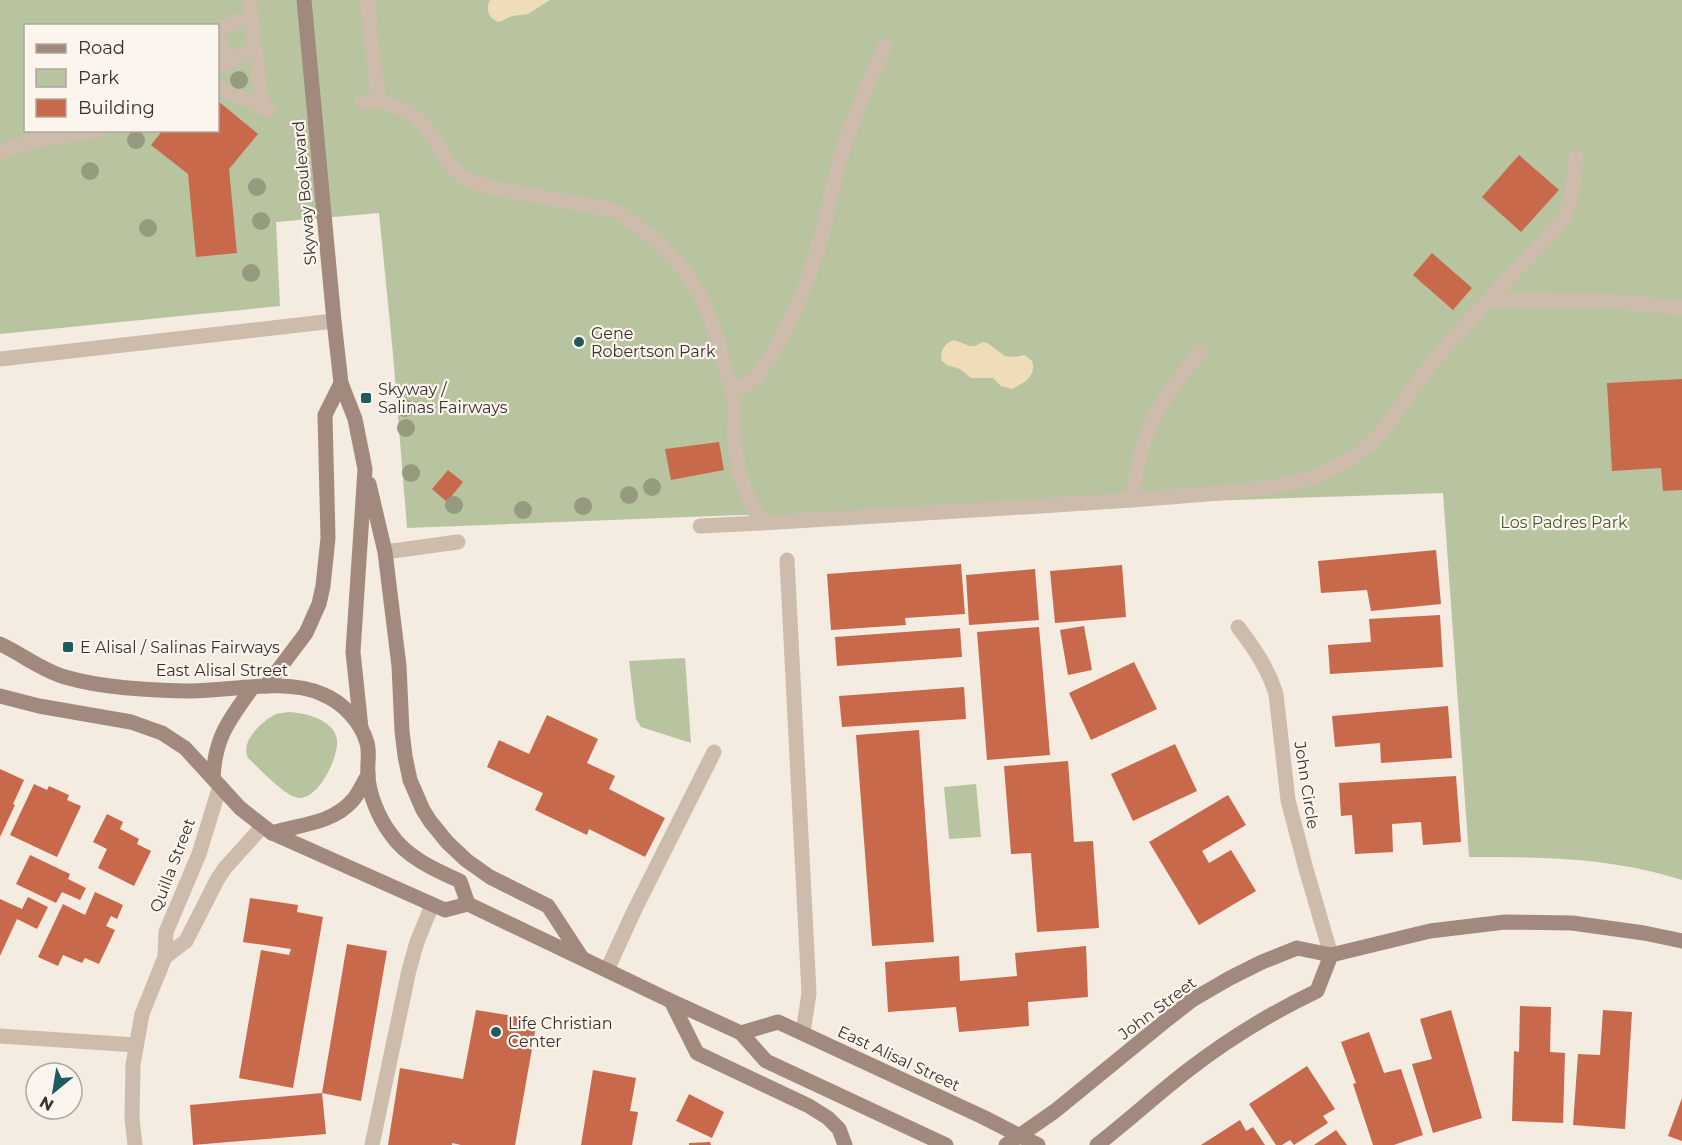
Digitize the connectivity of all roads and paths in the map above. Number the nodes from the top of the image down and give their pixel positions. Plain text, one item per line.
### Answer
1 (249, 0) edge
2 (304, 0) edge
3 (367, 0) edge
4 (238, 20) dead end
5 (219, 30) edge
6 (885, 45) dead end
7 (219, 46) edge
8 (255, 48) junction
9 (223, 64) edge
10 (219, 87) edge
11 (87, 132) edge
12 (0, 152) edge
13 (1576, 156) dead end
14 (1490, 300) junction
15 (1682, 309) edge
16 (334, 321) junction
17 (1201, 352) dead end
18 (0, 359) edge
19 (341, 383) junction
20 (732, 391) junction
21 (365, 469) junction
22 (1132, 500) junction
23 (761, 524) junction
24 (700, 526) dead end
25 (458, 542) dead end
26 (385, 552) junction
27 (787, 560) dead end
28 (1238, 627) dead end
29 (0, 644) edge
30 (259, 687) junction
31 (0, 696) edge
32 (361, 728) junction
33 (714, 752) dead end
34 (368, 775) junction
35 (216, 782) junction
36 (267, 830) junction
37 (468, 904) junction
38 (432, 905) junction
39 (1682, 941) edge
40 (1331, 955) junction
41 (165, 957) junction
42 (582, 958) junction
43 (607, 970) junction
44 (671, 1001) junction
45 (741, 1033) junction
46 (803, 1034) junction
47 (0, 1036) edge
48 (136, 1045) junction
49 (1021, 1135) junction
50 (135, 1145) edge
51 (372, 1145) edge
52 (845, 1145) edge
53 (946, 1145) edge
54 (1006, 1145) edge
55 (1038, 1145) edge
56 (1097, 1145) edge

1 - 8 street
2 - 16 main road, Skyway Boulevard
3 - 20 street
4 - 5 street
6 - 20 street
7 - 9 street
8 - 9 street
8 - 10 street
11 - 12 street
13 - 14 street
14 - 15 street
14 - 22 street
16 - 18 street
16 - 19 main road, Skyway Boulevard
17 - 22 street
19 - 21 main road, Skyway Boulevard
19 - 30 main road
20 - 23 street
21 - 26 main road
21 - 32 main road, Skyway Boulevard
22 - 23 street
23 - 24 street
25 - 26 street
26 - 42 main road
27 - 46 street
28 - 40 street, John Circle
29 - 30 main road, East Alisal Street
30 - 32 main road, East Alisal Street
30 - 35 main road
31 - 35 main road
32 - 34 main road, East Alisal Street
33 - 43 street
34 - 36 main road
34 - 37 main road, East Alisal Street
35 - 36 main road
35 - 41 street, Quilla Street
36 - 38 main road
36 - 41 street, Quilla Street
37 - 38 main road
37 - 42 main road
38 - 51 street
39 - 40 main road, John Street
40 - 49 main road, John Street
40 - 56 main road
41 - 48 street, Quilla Street
42 - 43 main road
43 - 44 main road
44 - 45 main road
44 - 52 main road
45 - 46 main road, East Alisal Street
45 - 53 main road
46 - 49 main road, East Alisal Street
47 - 48 street
48 - 50 street, Quilla Street
49 - 54 main road, John Street
49 - 55 main road, East Alisal Street

